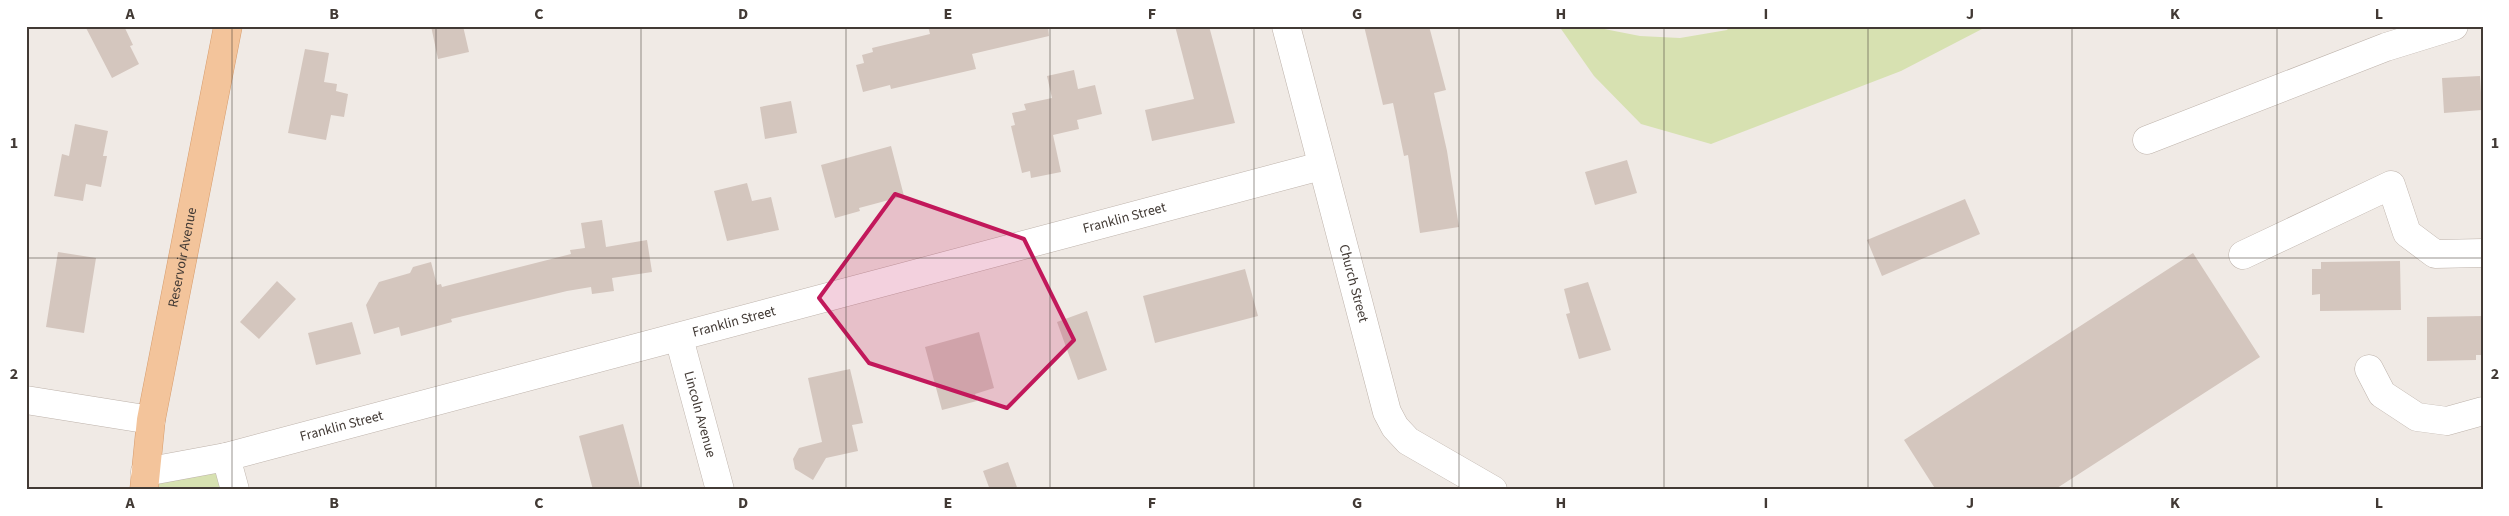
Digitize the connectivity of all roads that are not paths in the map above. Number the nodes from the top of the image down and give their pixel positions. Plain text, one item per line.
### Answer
1 (228, 26) edge
2 (1286, 26) edge
3 (2454, 26) edge
4 (2147, 140) dead end
5 (1321, 166) junction
6 (2483, 253) edge
7 (2243, 255) dead end
8 (679, 338) junction
9 (2369, 369) dead end
10 (26, 400) edge
11 (2483, 411) edge
12 (151, 420) junction
13 (226, 457) junction
14 (145, 481) edge
15 (235, 490) edge
16 (720, 490) edge
17 (1493, 490) edge

1 - 12 main road, Reservoir Avenue
2 - 5 street, Church Street
3 - 4 street
5 - 8 street, Franklin Street
5 - 17 street, Church Street
6 - 7 street
8 - 13 street, Franklin Street
8 - 16 street, Lincoln Avenue
9 - 11 street
10 - 12 street
12 - 14 main road, Reservoir Avenue
13 - 14 street, Franklin Street
13 - 15 street

